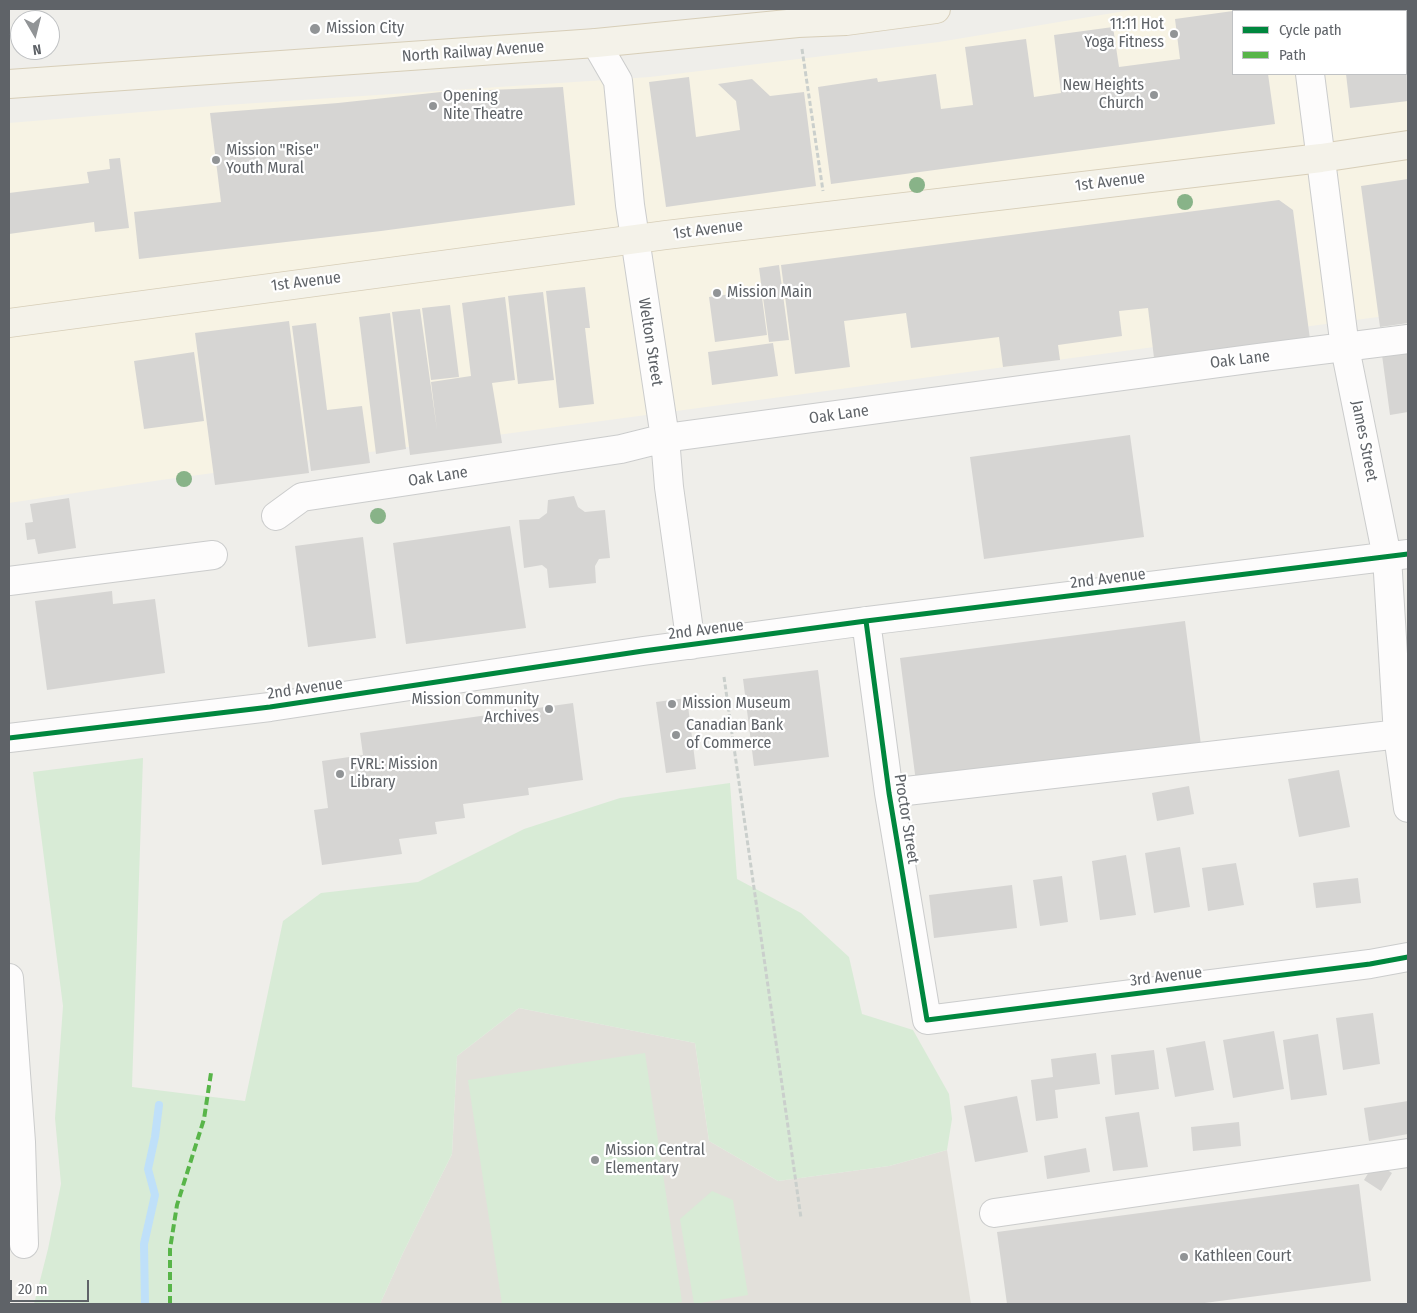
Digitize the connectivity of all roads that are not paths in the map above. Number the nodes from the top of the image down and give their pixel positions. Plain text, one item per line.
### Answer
1 (936, 9) edge
2 (596, 43) junction
3 (1310, 75) edge
4 (9, 84) edge
5 (1408, 145) edge
6 (1321, 158) junction
7 (636, 240) junction
8 (9, 323) edge
9 (1408, 340) edge
10 (1345, 348) junction
11 (665, 438) junction
12 (276, 516) dead end
13 (213, 554) dead end
14 (1398, 556) edge
15 (9, 581) edge
16 (866, 621) junction
17 (692, 645) junction
18 (1403, 734) edge
19 (9, 738) edge
20 (889, 793) junction
21 (1408, 808) edge
22 (1408, 957) edge
23 (9, 978) edge
24 (927, 1020) joint
25 (15, 1142) edge
26 (1408, 1153) edge
27 (994, 1213) dead end
28 (24, 1244) dead end

1 - 2 main road, North Railway Avenue
2 - 4 main road, North Railway Avenue
2 - 7 street, Welton Street
3 - 6 street, James Street
5 - 6 main road, 1st Avenue
6 - 7 main road, 1st Avenue
6 - 10 street, James Street
7 - 8 main road, 1st Avenue
7 - 11 street, Welton Street
9 - 10 street, Oak Lane
10 - 11 street, Oak Lane
10 - 14 street, James Street
11 - 12 street, Oak Lane
11 - 17 street, Welton Street
13 - 15 street
14 - 16 street, 2nd Avenue
14 - 18 street, James Street
16 - 17 street, 2nd Avenue
16 - 20 street, Proctor Street
17 - 19 street, 2nd Avenue
18 - 20 street
18 - 21 street, James Street
20 - 24 street, Proctor Street
22 - 24 street, 3rd Avenue
23 - 25 street
25 - 28 street
26 - 27 street

